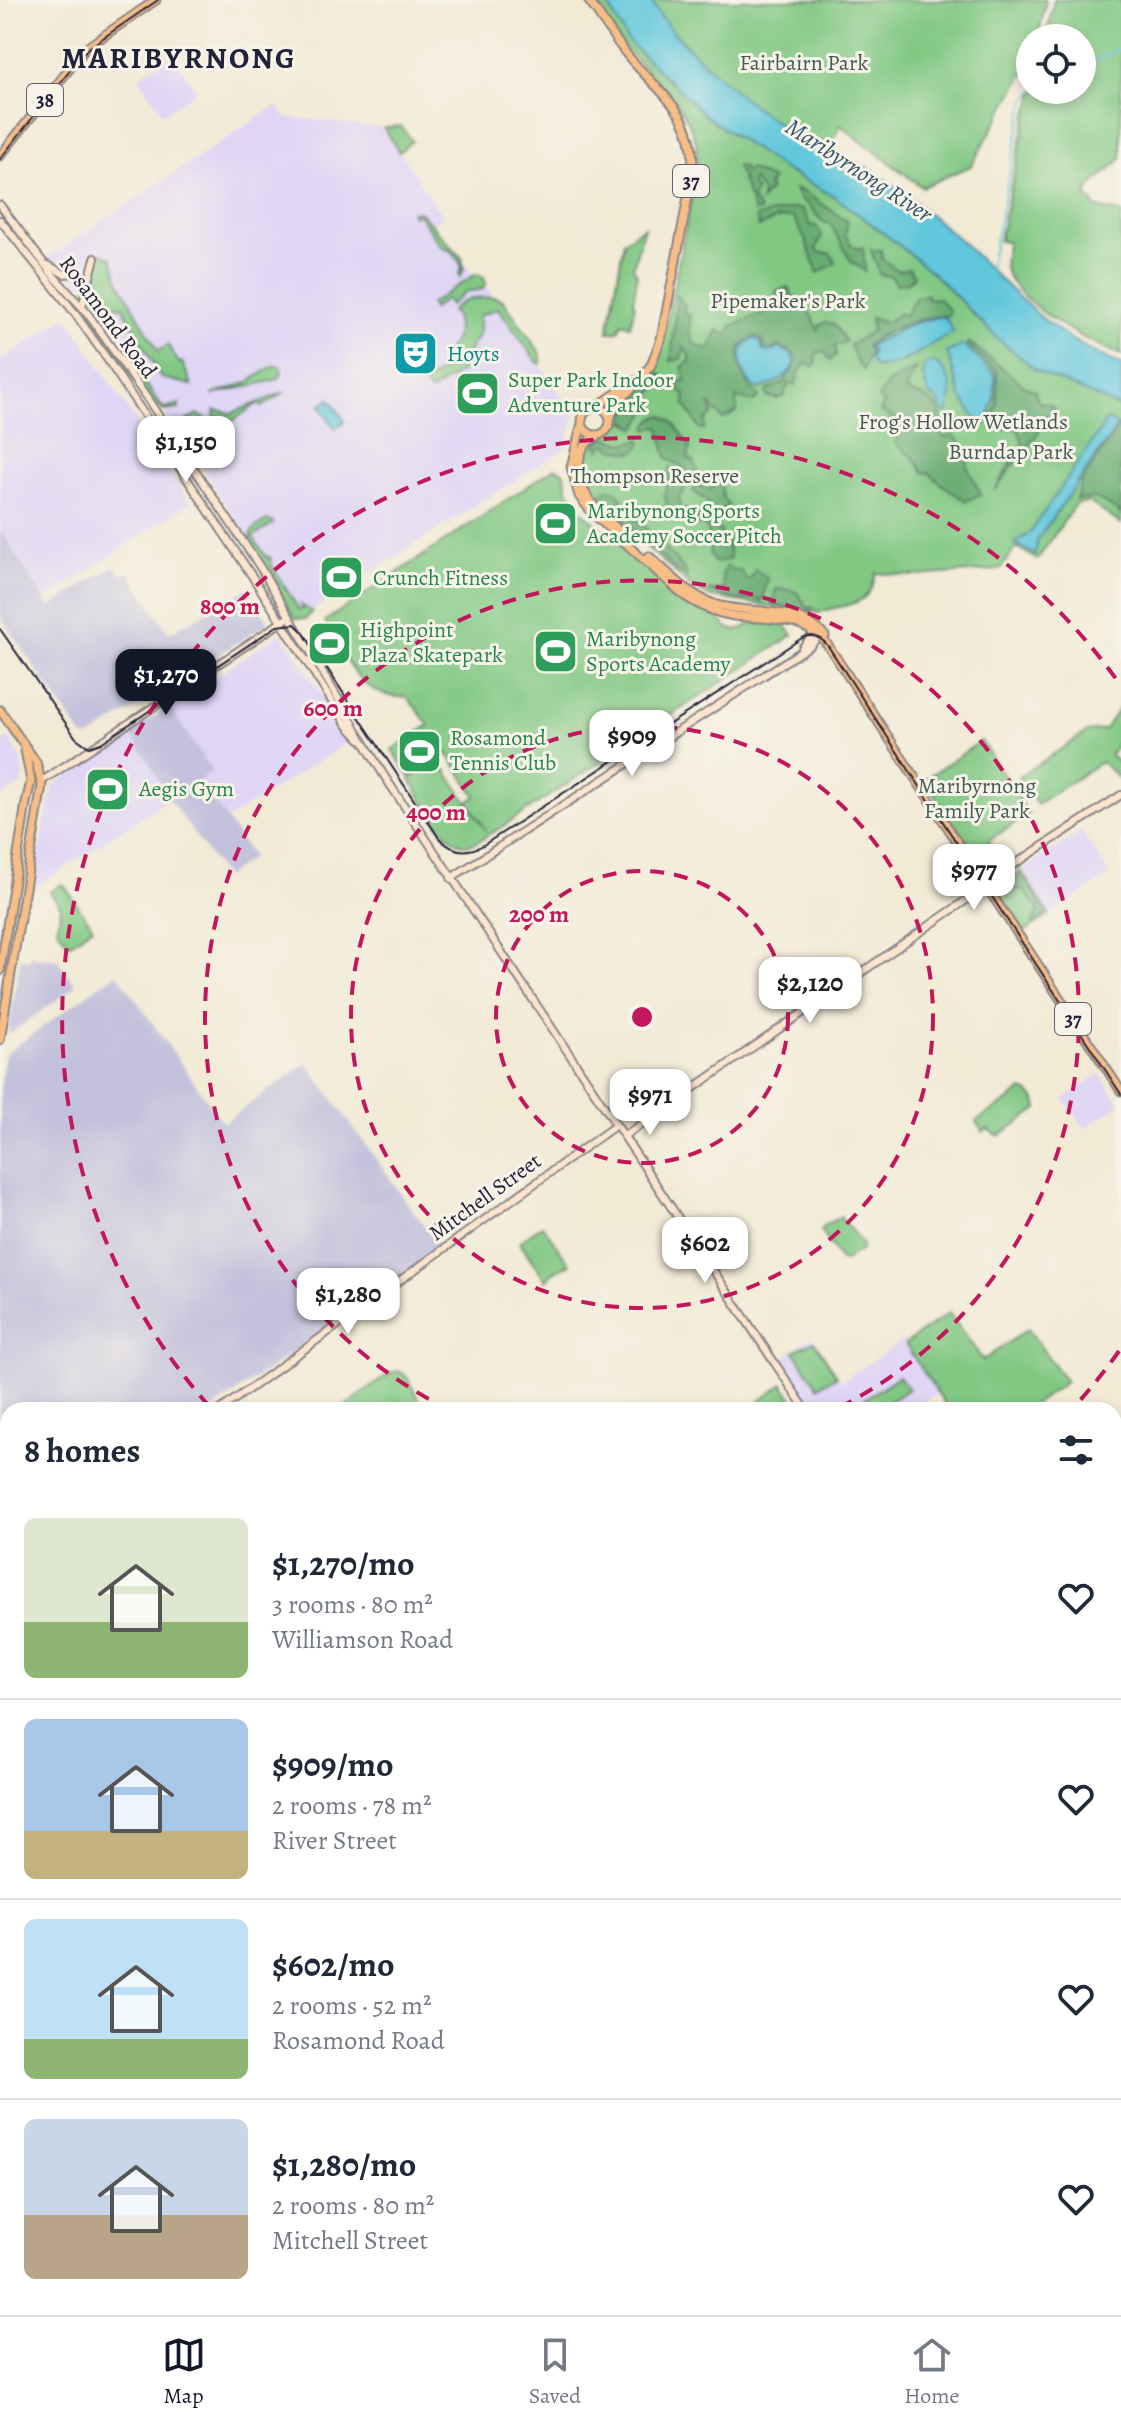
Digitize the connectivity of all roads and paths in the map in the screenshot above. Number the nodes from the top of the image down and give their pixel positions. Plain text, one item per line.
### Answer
1 (156, 0) edge
2 (588, 0) edge
3 (1, 156) edge
4 (0, 205) edge
5 (0, 220) edge
6 (15, 225) junction
7 (9, 230) junction
8 (31, 245) junction
9 (23, 250) junction
10 (95, 258) dead end
11 (43, 260) junction
12 (73, 273) dead end
13 (82, 307) junction
14 (658, 346) junction
15 (596, 407) junction
16 (610, 420) junction
17 (582, 423) junction
18 (165, 426) junction
19 (157, 433) junction
20 (600, 435) junction
21 (728, 607) junction
22 (734, 616) junction
23 (289, 617) junction
24 (281, 622) junction
25 (296, 630) junction
26 (818, 633) junction
27 (289, 635) junction
28 (0, 710) edge
29 (360, 739) junction
30 (22, 744) junction
31 (42, 781) junction
32 (31, 788) junction
33 (1121, 795) edge
34 (451, 878) junction
35 (985, 885) junction
36 (0, 971) edge
37 (0, 1040) edge
38 (1121, 1091) edge
39 (616, 1125) junction
40 (624, 1136) junction
41 (231, 1402) edge
42 (801, 1402) edge

1 - 3 main road, 38
2 - 14 main road, 37
4 - 6 street, Rosamond Road
5 - 7 street, Rosamond Road
6 - 7 street
6 - 8 street, Rosamond Road
7 - 9 street, Rosamond Road
8 - 9 street
8 - 11 street, Rosamond Road
9 - 19 street, Rosamond Road
10 - 13 street
11 - 12 street
11 - 13 street, Rosamond Road
13 - 18 street, Rosamond Road
14 - 15 main road, 37
14 - 16 main road, 37
15 - 16 main road
15 - 17 main road, 37
16 - 20 main road, 37
17 - 20 main road
17 - 22 main road, 37
18 - 19 street
18 - 23 street, Rosamond Road
19 - 24 street, Rosamond Road
20 - 21 main road, 37
21 - 22 main road
21 - 26 main road, 37
22 - 26 main road, 37
23 - 24 street
23 - 25 street, Rosamond Road
24 - 27 street, Rosamond Road
24 - 31 street
25 - 27 street
25 - 29 street, Rosamond Road
26 - 34 street
26 - 35 main road, 37
27 - 29 street, Rosamond Road
28 - 30 main road
29 - 34 street, Rosamond Road
30 - 31 main road
30 - 32 main road
31 - 32 main road
31 - 37 main road
32 - 36 main road
33 - 35 street
34 - 39 street, Rosamond Road
35 - 38 main road, 37
35 - 40 street
39 - 40 street, Rosamond Road
39 - 41 street, Mitchell Street
40 - 42 street, Rosamond Road

